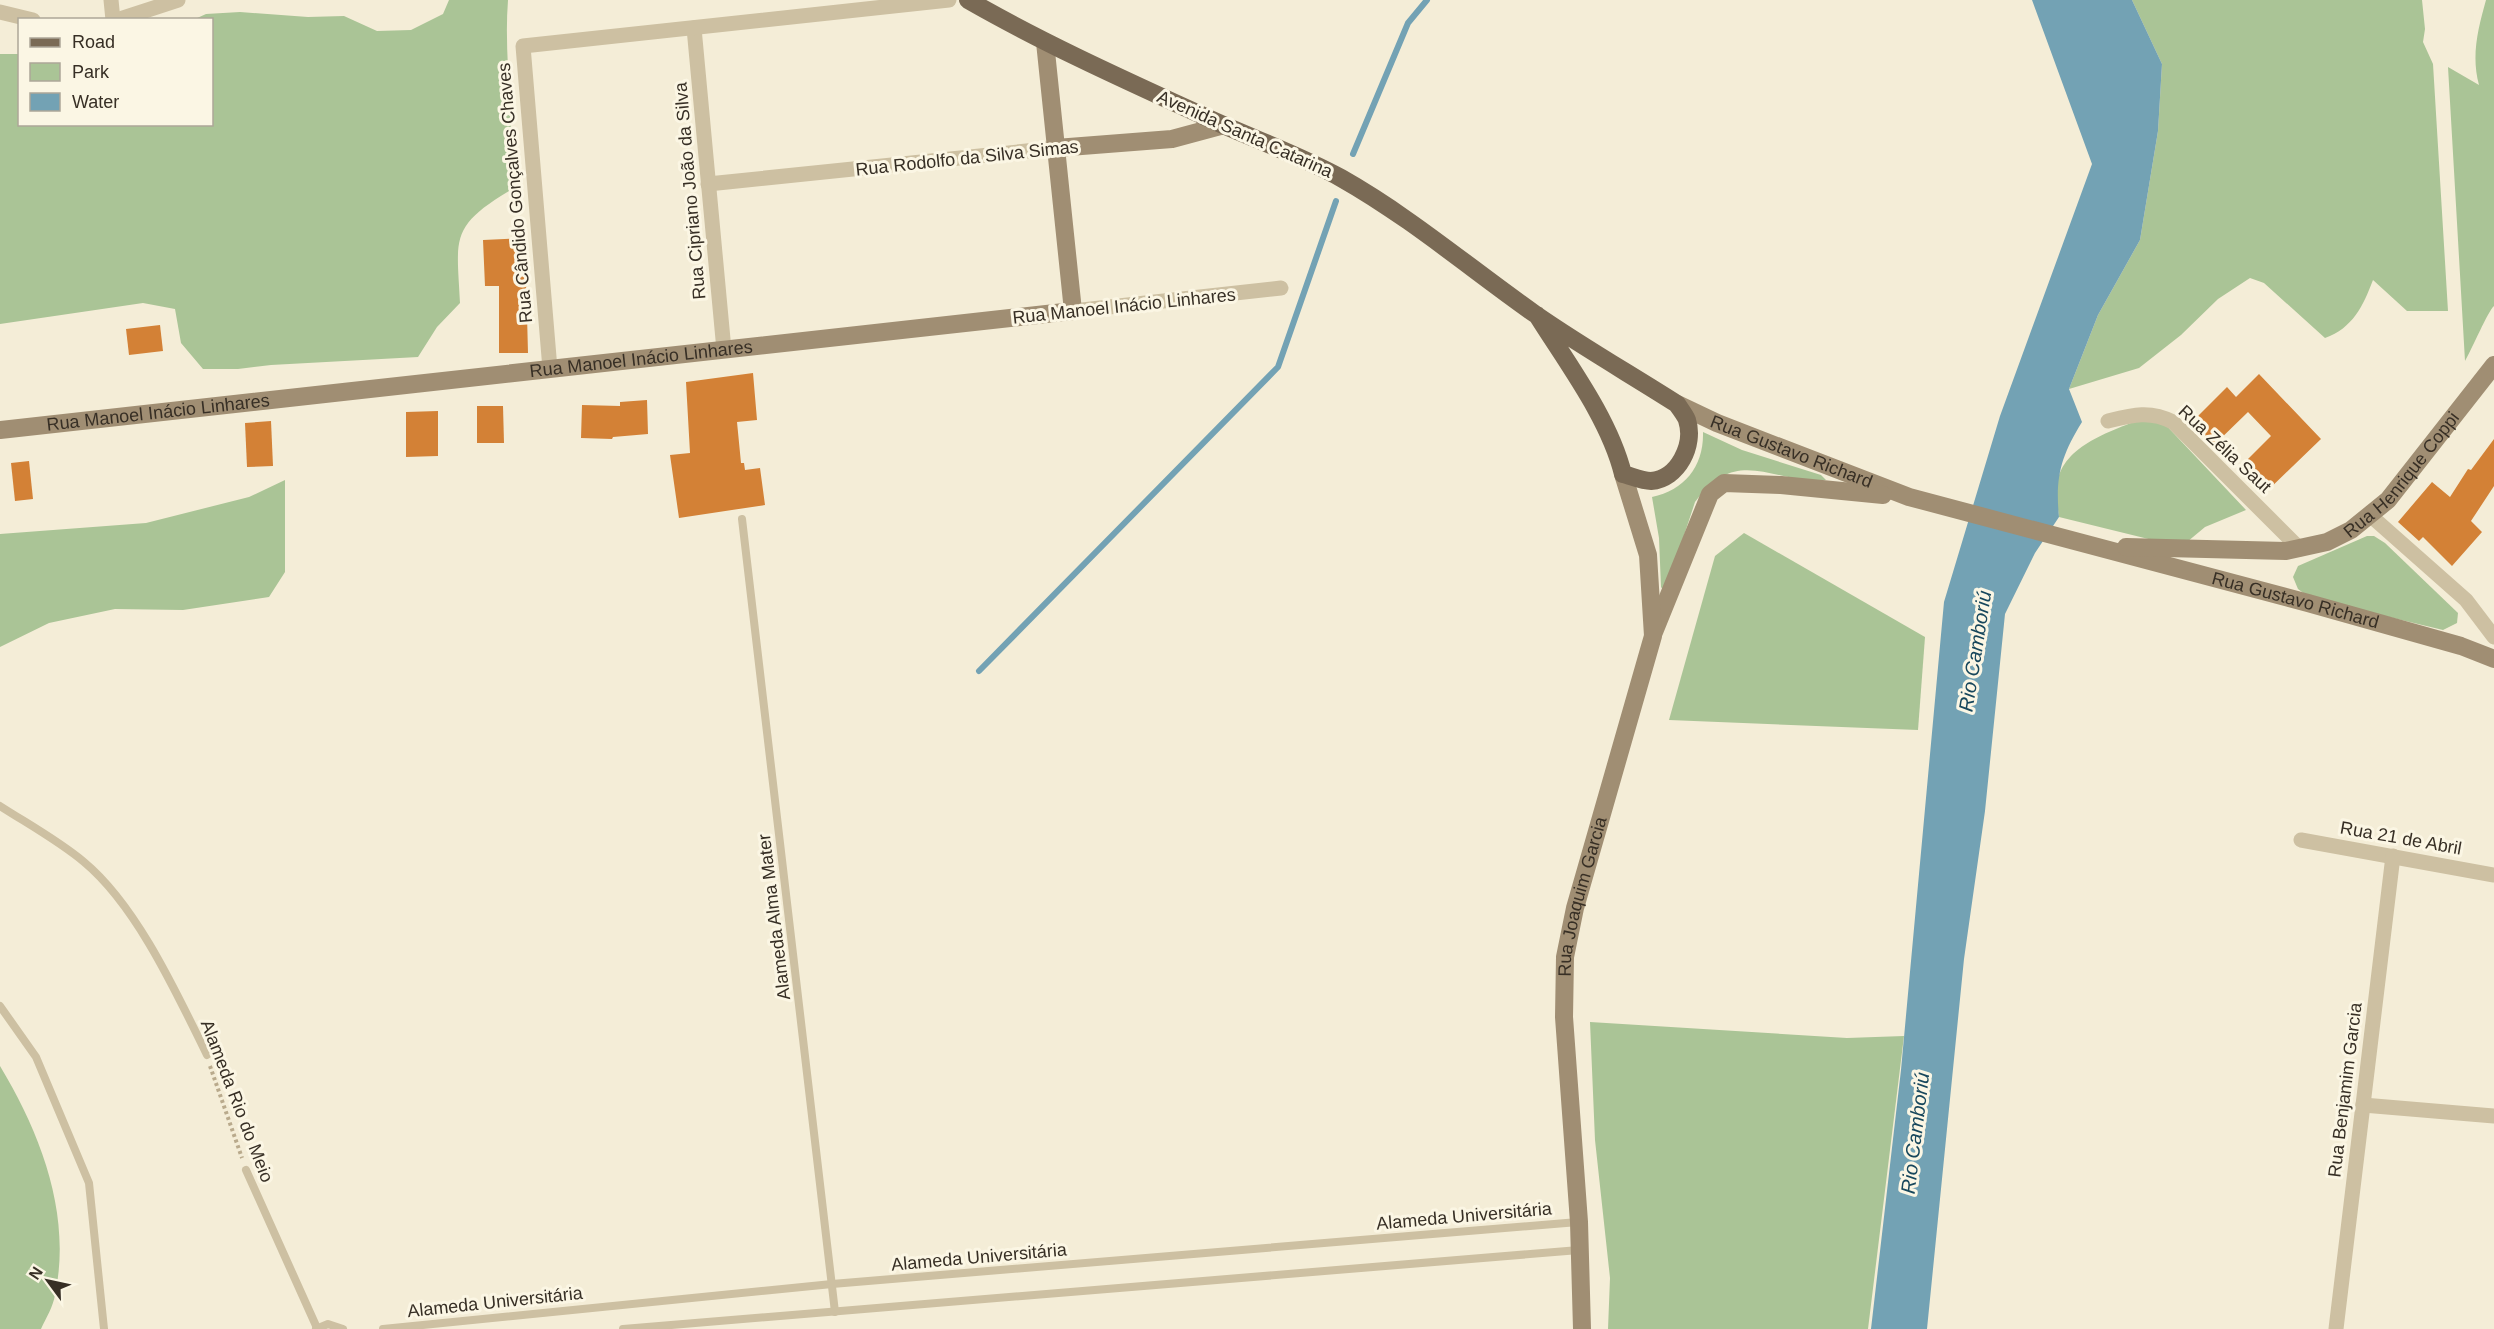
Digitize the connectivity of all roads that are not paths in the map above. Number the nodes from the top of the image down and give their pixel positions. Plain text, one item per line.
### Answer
1 (111, 0) edge
2 (178, 0) edge
3 (949, 0) edge
4 (968, 0) edge
5 (0, 12) edge
6 (25, 18) edge
7 (113, 18) edge
8 (123, 18) edge
9 (694, 28) junction
10 (1045, 42) junction
11 (1224, 125) junction
12 (1056, 148) junction
13 (708, 184) junction
14 (1281, 288) dead end
15 (1073, 311) junction
16 (1537, 315) junction
17 (724, 350) junction
18 (550, 369) junction
19 (2491, 375) edge
20 (1677, 404) junction
21 (2108, 421) dead end
22 (0, 430) edge
23 (1623, 474) junction
24 (1909, 498) junction
25 (2371, 516) junction
26 (742, 519) dead end
27 (2094, 546) junction
28 (2293, 550) junction
29 (1653, 636) junction
30 (2494, 637) edge
31 (2494, 659) edge
32 (0, 806) edge
33 (2301, 840) dead end
34 (2392, 856) junction
35 (2494, 875) edge
36 (0, 1006) edge
37 (207, 1055) road end
38 (2363, 1106) junction
39 (2494, 1116) edge
40 (246, 1170) road end
41 (1579, 1222) junction
42 (1580, 1250) junction
43 (832, 1284) junction
44 (835, 1312) junction
45 (316, 1328) edge
46 (104, 1329) edge
47 (344, 1329) edge
48 (383, 1329) edge
49 (624, 1329) edge
50 (1582, 1329) edge
51 (2336, 1329) edge

1 - 7 street
2 - 8 street
3 - 9 street, Rua Cândido Gonçalves Chaves
4 - 10 main road, Avenida Santa Catarina
5 - 6 street
9 - 13 street, Rua Cipriano João da Silva
9 - 18 street, Rua Cândido Gonçalves Chaves
10 - 11 main road, Avenida Santa Catarina
10 - 12 main road
11 - 12 main road, Rua Rodolfo da Silva Simas
11 - 16 main road, Avenida Santa Catarina
12 - 13 street, Rua Rodolfo da Silva Simas
12 - 15 main road
13 - 17 street, Rua Cipriano João da Silva
14 - 15 street, Rua Manoel Inácio Linhares
15 - 17 main road, Rua Manoel Inácio Linhares
16 - 20 main road, Avenida Santa Catarina
16 - 23 main road, Avenida Santa Catarina
17 - 18 main road, Rua Manoel Inácio Linhares
18 - 22 main road, Rua Manoel Inácio Linhares
19 - 25 main road, Rua Henrique Coppi
20 - 23 main road
20 - 24 main road, Rua Gustavo Richard
21 - 28 street, Rua Zélia Saut
23 - 29 main road, Rua Joaquim Garcia
24 - 27 main road, Rua Gustavo Richard
24 - 29 main road, Rua Gustavo Richard
25 - 28 main road, Rua Henrique Coppi
25 - 30 street
26 - 43 lane, Alameda Alma Mater
27 - 28 main road, Rua Gustavo Richard
27 - 31 main road, Rua Gustavo Richard
29 - 41 main road, Rua Joaquim Garcia
32 - 37 lane, Alameda Rio do Meio
33 - 34 street, Rua 21 de Abril
34 - 35 street, Rua 21 de Abril
34 - 38 street, Rua Benjamim Garcia
36 - 46 lane
38 - 39 street
38 - 51 street, Rua Benjamim Garcia
40 - 45 lane, Alameda Rio do Meio
41 - 42 main road, Rua Joaquim Garcia
41 - 43 lane, Alameda Universitária
42 - 44 lane
42 - 50 main road, Rua Joaquim Garcia
43 - 44 lane, Alameda Alma Mater
43 - 48 lane, Alameda Universitária
44 - 49 lane
45 - 47 lane

